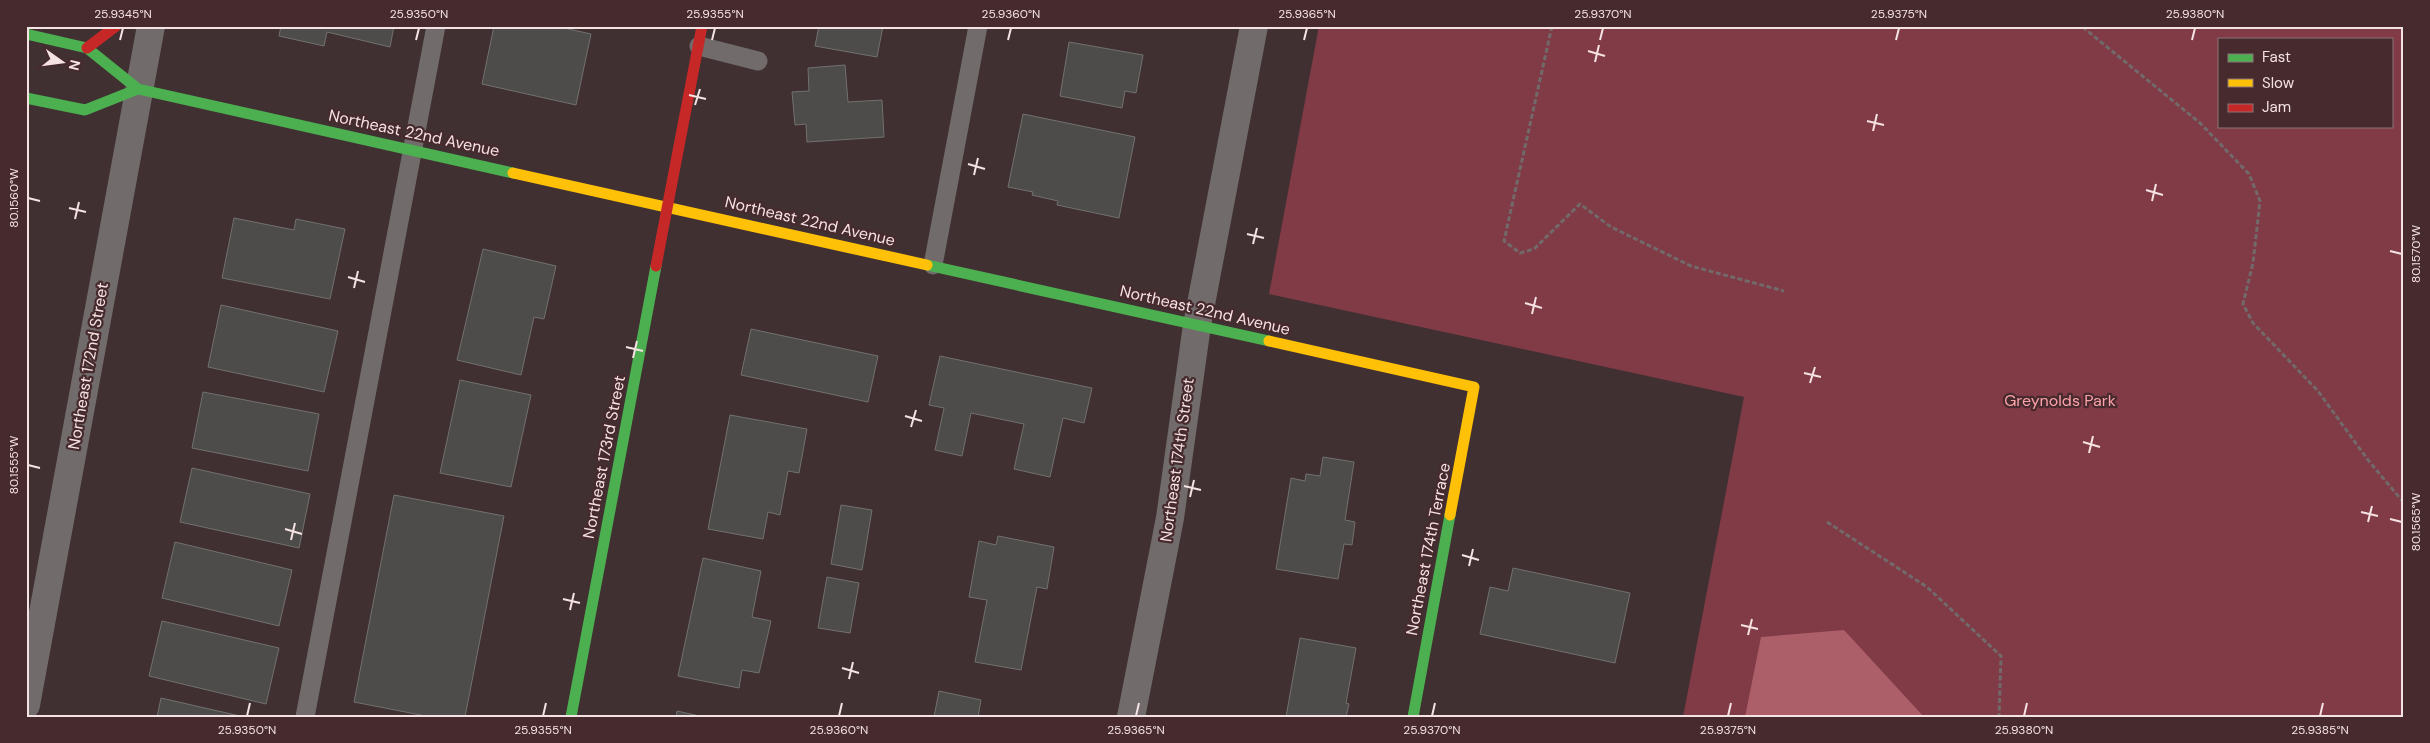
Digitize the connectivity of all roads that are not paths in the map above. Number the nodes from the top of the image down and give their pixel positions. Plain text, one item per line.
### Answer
1 (116, 26) edge
2 (151, 26) edge
3 (436, 26) edge
4 (702, 26) edge
5 (978, 26) edge
6 (1254, 26) edge
7 (26, 34) edge
8 (698, 46) junction
9 (88, 48) junction
10 (758, 61) dead end
11 (138, 89) junction
12 (26, 98) edge
13 (414, 150) junction
14 (669, 206) junction
15 (933, 265) junction
16 (1197, 325) junction
17 (1474, 387) joint
18 (26, 705) edge
19 (305, 717) edge
20 (571, 717) edge
21 (1132, 717) edge
22 (1413, 717) edge

1 - 9 street
2 - 11 street, Northeast 172nd Street
3 - 13 lane
4 - 8 street, Northeast 173rd Street
5 - 15 lane
6 - 16 street, Northeast 174th Street
7 - 9 street, Northeast 22nd Avenue
8 - 10 lane
8 - 14 street, Northeast 173rd Street
9 - 11 street, Northeast 22nd Avenue
11 - 12 street
11 - 13 street, Northeast 22nd Avenue
11 - 18 street, Northeast 172nd Street
13 - 14 street, Northeast 22nd Avenue
13 - 19 lane
14 - 15 street, Northeast 22nd Avenue
14 - 20 street, Northeast 173rd Street
15 - 16 street, Northeast 22nd Avenue
16 - 17 street, Northeast 22nd Avenue
16 - 21 street, Northeast 174th Street
17 - 22 street, Northeast 174th Terrace

